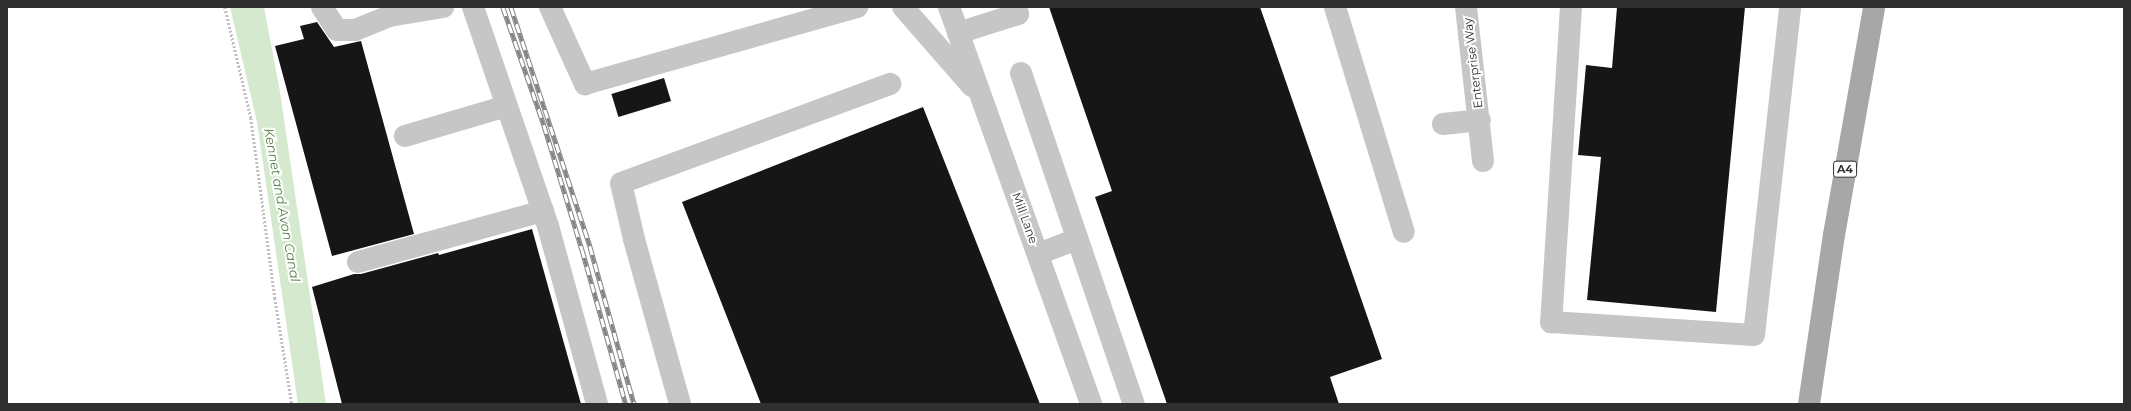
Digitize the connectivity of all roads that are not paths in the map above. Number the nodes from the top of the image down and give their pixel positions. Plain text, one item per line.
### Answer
1 (322, 7) edge
2 (443, 7) edge
3 (450, 7) edge
4 (550, 7) edge
5 (857, 7) edge
6 (903, 7) edge
7 (949, 7) edge
8 (1016, 7) edge
9 (1335, 7) edge
10 (1466, 7) edge
11 (1571, 7) edge
12 (1790, 7) edge
13 (1874, 7) edge
14 (474, 8) edge
15 (958, 33) junction
16 (1021, 73) dead end
17 (890, 84) dead end
18 (982, 97) junction
19 (507, 106) junction
20 (1480, 120) junction
21 (1443, 124) dead end
22 (405, 136) dead end
23 (1483, 161) dead end
24 (543, 211) junction
25 (1404, 232) dead end
26 (1077, 239) junction
27 (1038, 254) junction
28 (358, 262) dead end
29 (1130, 403) edge
30 (597, 404) edge
31 (680, 404) edge
32 (1091, 404) edge
33 (1810, 404) edge

1 - 2 street
3 - 14 street
4 - 5 street
6 - 18 street
7 - 15 street, Mill Lane
8 - 15 street
9 - 25 street
10 - 20 street, Enterprise Way
11 - 12 street
13 - 33 main road, A4
14 - 19 street
15 - 18 street, Mill Lane
16 - 26 street
17 - 31 street
18 - 27 street, Mill Lane
19 - 22 street
19 - 24 street
20 - 21 street, Enterprise Way
20 - 23 street, Enterprise Way
24 - 28 street
24 - 30 street
26 - 27 street
26 - 29 street
27 - 32 street, Mill Lane

